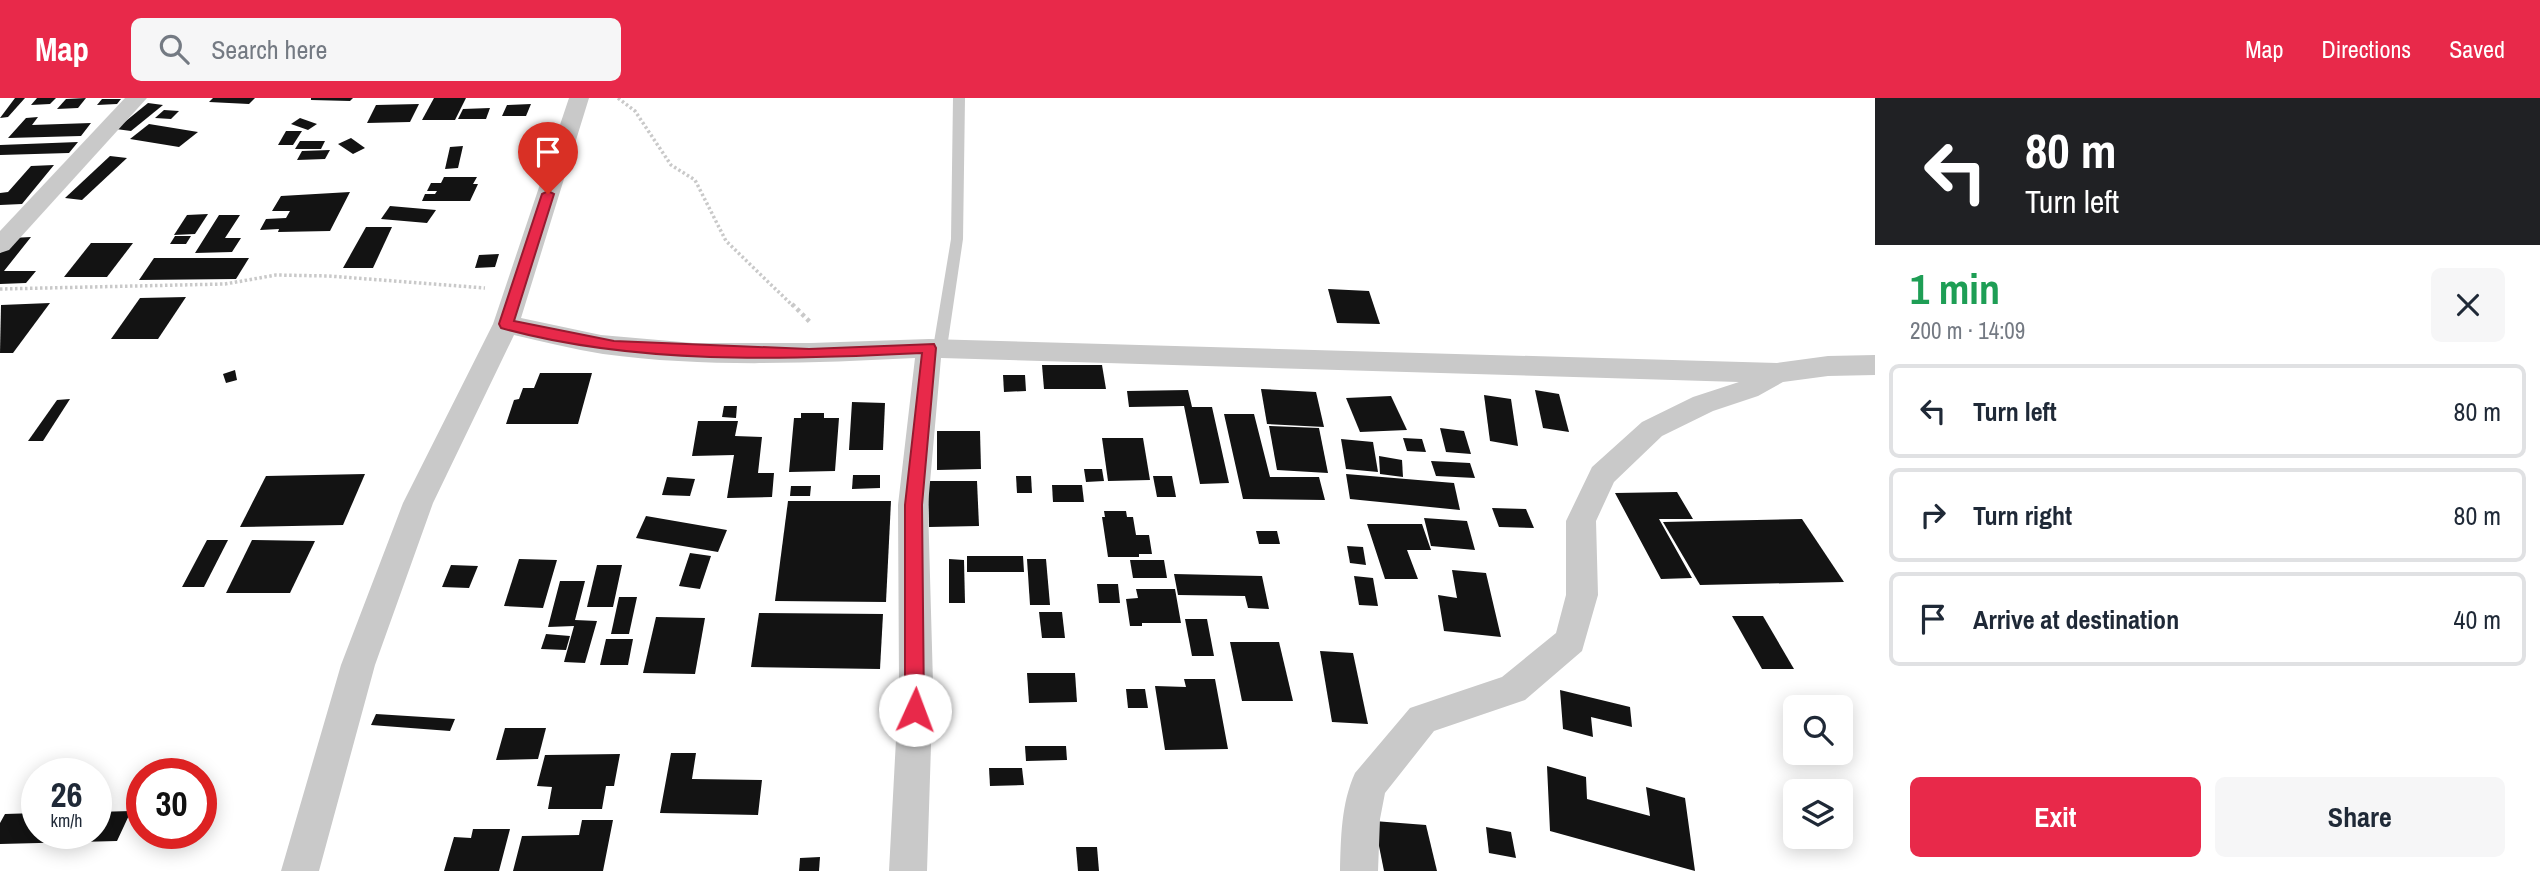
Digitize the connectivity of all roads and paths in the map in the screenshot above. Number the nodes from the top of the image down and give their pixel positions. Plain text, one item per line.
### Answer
1 (137, 98) edge
2 (579, 98) edge
3 (618, 98) edge
4 (959, 98) edge
5 (0, 245) edge
6 (0, 289) edge
7 (517, 290) junction
8 (506, 324) junction
9 (934, 348) junction
10 (838, 352) junction
11 (1875, 365) edge
12 (1777, 373) junction
13 (300, 871) edge
14 (908, 871) edge
15 (1359, 871) edge

1 - 5 street
2 - 7 street
3 - 10 path
4 - 9 lane
6 - 7 path
7 - 8 street
8 - 10 street
8 - 13 street
9 - 10 street
9 - 12 street
9 - 14 street
11 - 12 street
12 - 15 street

